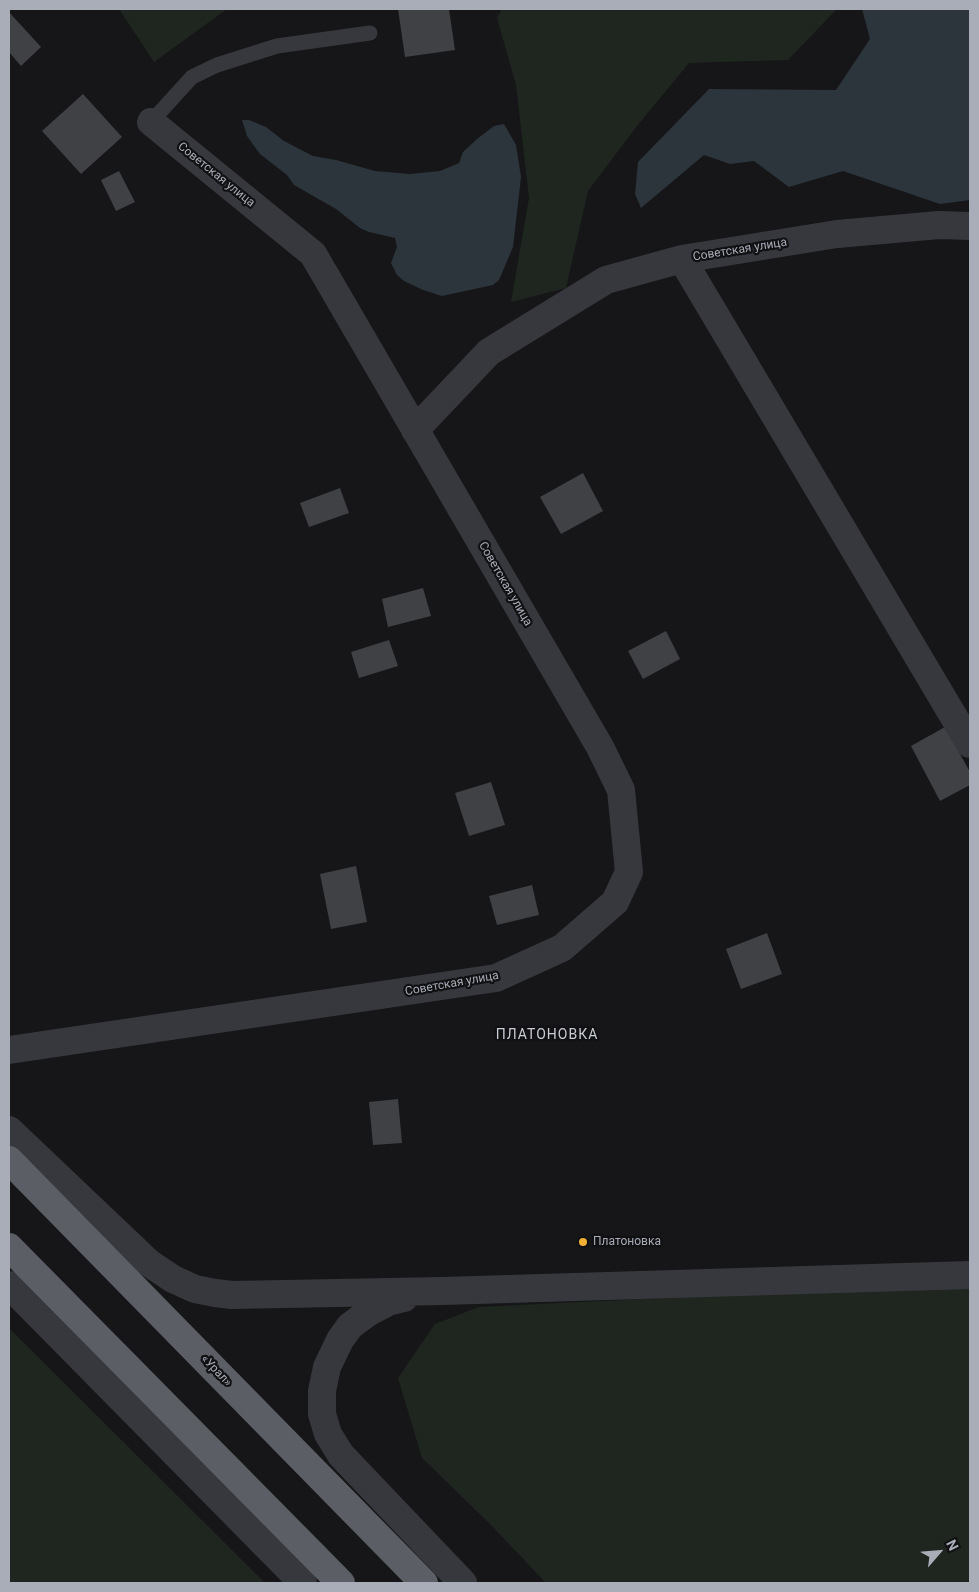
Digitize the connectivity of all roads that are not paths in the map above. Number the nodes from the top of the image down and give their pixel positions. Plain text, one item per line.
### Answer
1 (370, 33) dead end
2 (151, 122) joint
3 (970, 226) edge
4 (682, 259) junction
5 (415, 430) junction
6 (970, 744) edge
7 (9, 1050) edge
8 (9, 1130) edge
9 (9, 1160) edge
10 (9, 1247) edge
11 (970, 1275) edge
12 (9, 1285) edge
13 (443, 1290) junction
14 (303, 1583) edge
15 (341, 1583) edge
16 (424, 1583) edge
17 (463, 1583) edge

1 - 2 lane, Советская улица
2 - 5 street, Советская улица
3 - 4 street, Советская улица
4 - 5 street, Советская улица
4 - 6 street
5 - 7 street, Советская улица
8 - 13 street
9 - 16 highway, «Урал»
10 - 15 highway
11 - 13 street
12 - 14 street
13 - 17 street

